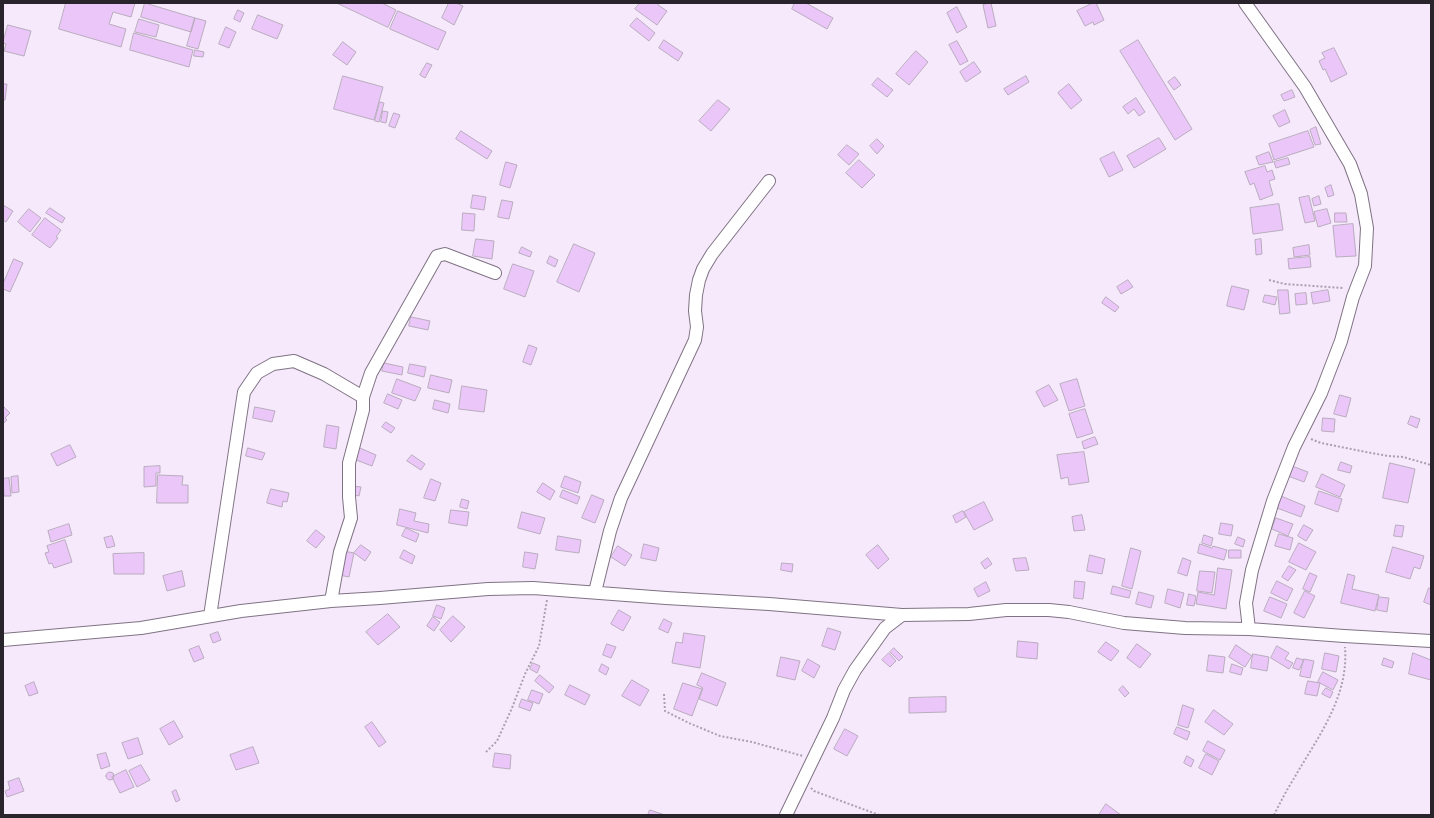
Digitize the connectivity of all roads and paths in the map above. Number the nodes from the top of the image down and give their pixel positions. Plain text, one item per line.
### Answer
1 (1247, 4) edge
2 (769, 181) dead end
3 (495, 273) dead end
4 (1269, 280) dead end
5 (1356, 288) junction
6 (363, 397) junction
7 (1300, 435) junction
8 (1431, 465) edge
9 (548, 589) junction
10 (595, 592) junction
11 (331, 601) junction
12 (210, 616) junction
13 (902, 616) junction
14 (1249, 629) junction
15 (1344, 636) junction
16 (3, 640) edge
17 (1431, 641) edge
18 (664, 694) dead end
19 (486, 752) dead end
20 (814, 759) junction
21 (804, 780) junction
22 (786, 815) edge
23 (879, 815) edge
24 (1274, 815) edge

1 - 5 street
2 - 10 street
3 - 6 street
4 - 5 path
5 - 7 street
6 - 11 street
6 - 12 street
7 - 8 path
7 - 14 street
9 - 10 street
9 - 11 street
9 - 19 path
10 - 13 street
11 - 12 street
12 - 16 street
13 - 14 street
13 - 20 street
14 - 15 street
15 - 17 street
15 - 24 path
18 - 20 path
20 - 21 street
21 - 22 street
21 - 23 path

